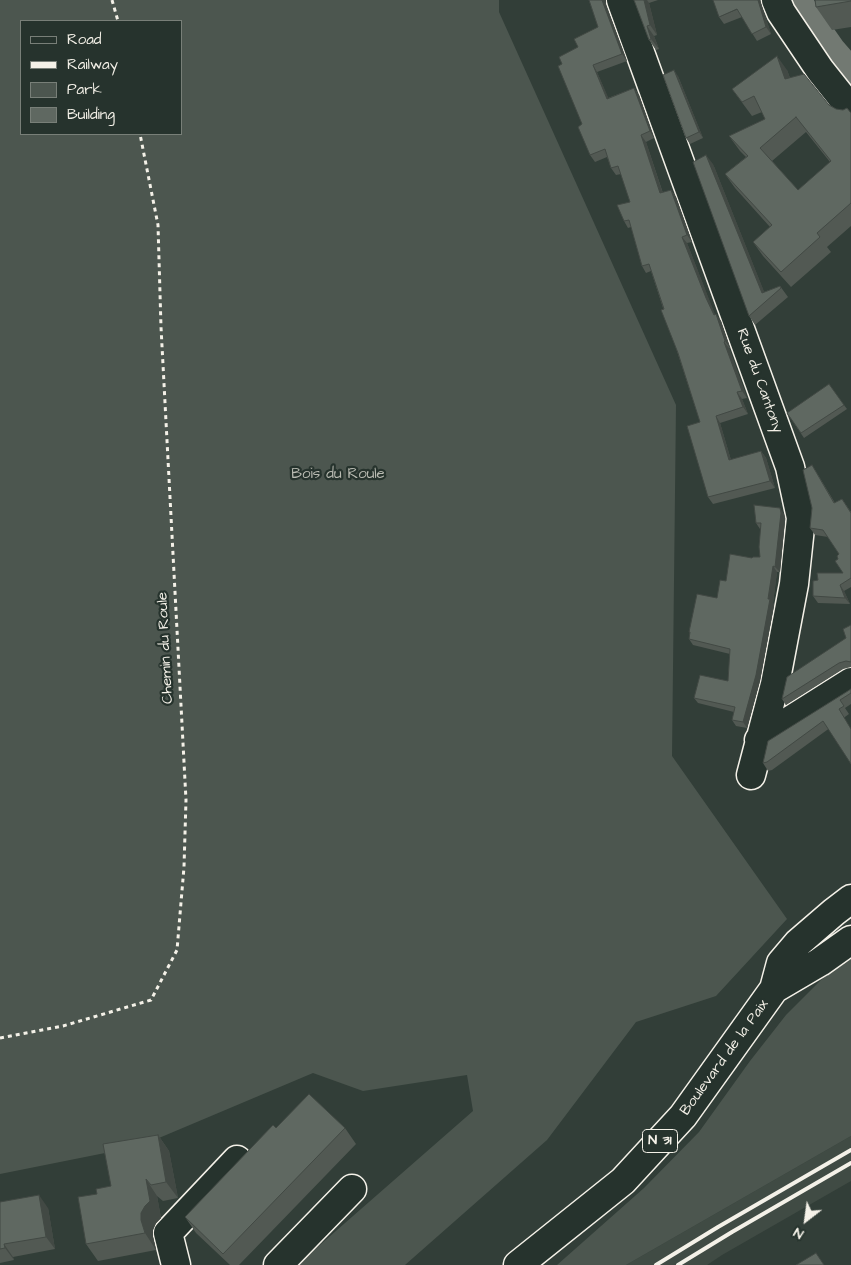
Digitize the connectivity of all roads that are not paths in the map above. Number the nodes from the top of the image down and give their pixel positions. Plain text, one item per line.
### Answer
1 (621, 0) edge
2 (776, 0) edge
3 (851, 108) edge
4 (851, 682) edge
5 (759, 740) junction
6 (751, 775) dead end
7 (851, 899) edge
8 (851, 940) edge
9 (774, 989) junction
10 (237, 1160) edge
11 (352, 1190) dead end
12 (176, 1265) edge
13 (278, 1265) edge
14 (518, 1265) edge

1 - 5 street, Rue du Cantony
2 - 3 street
4 - 5 street
5 - 6 street, Rue du Cantony
7 - 9 street, Boulevard de la Paix / N 31
8 - 9 street, Boulevard de la Paix / N 31
9 - 14 street, Boulevard de la Paix / N 31
10 - 12 street
11 - 13 street

